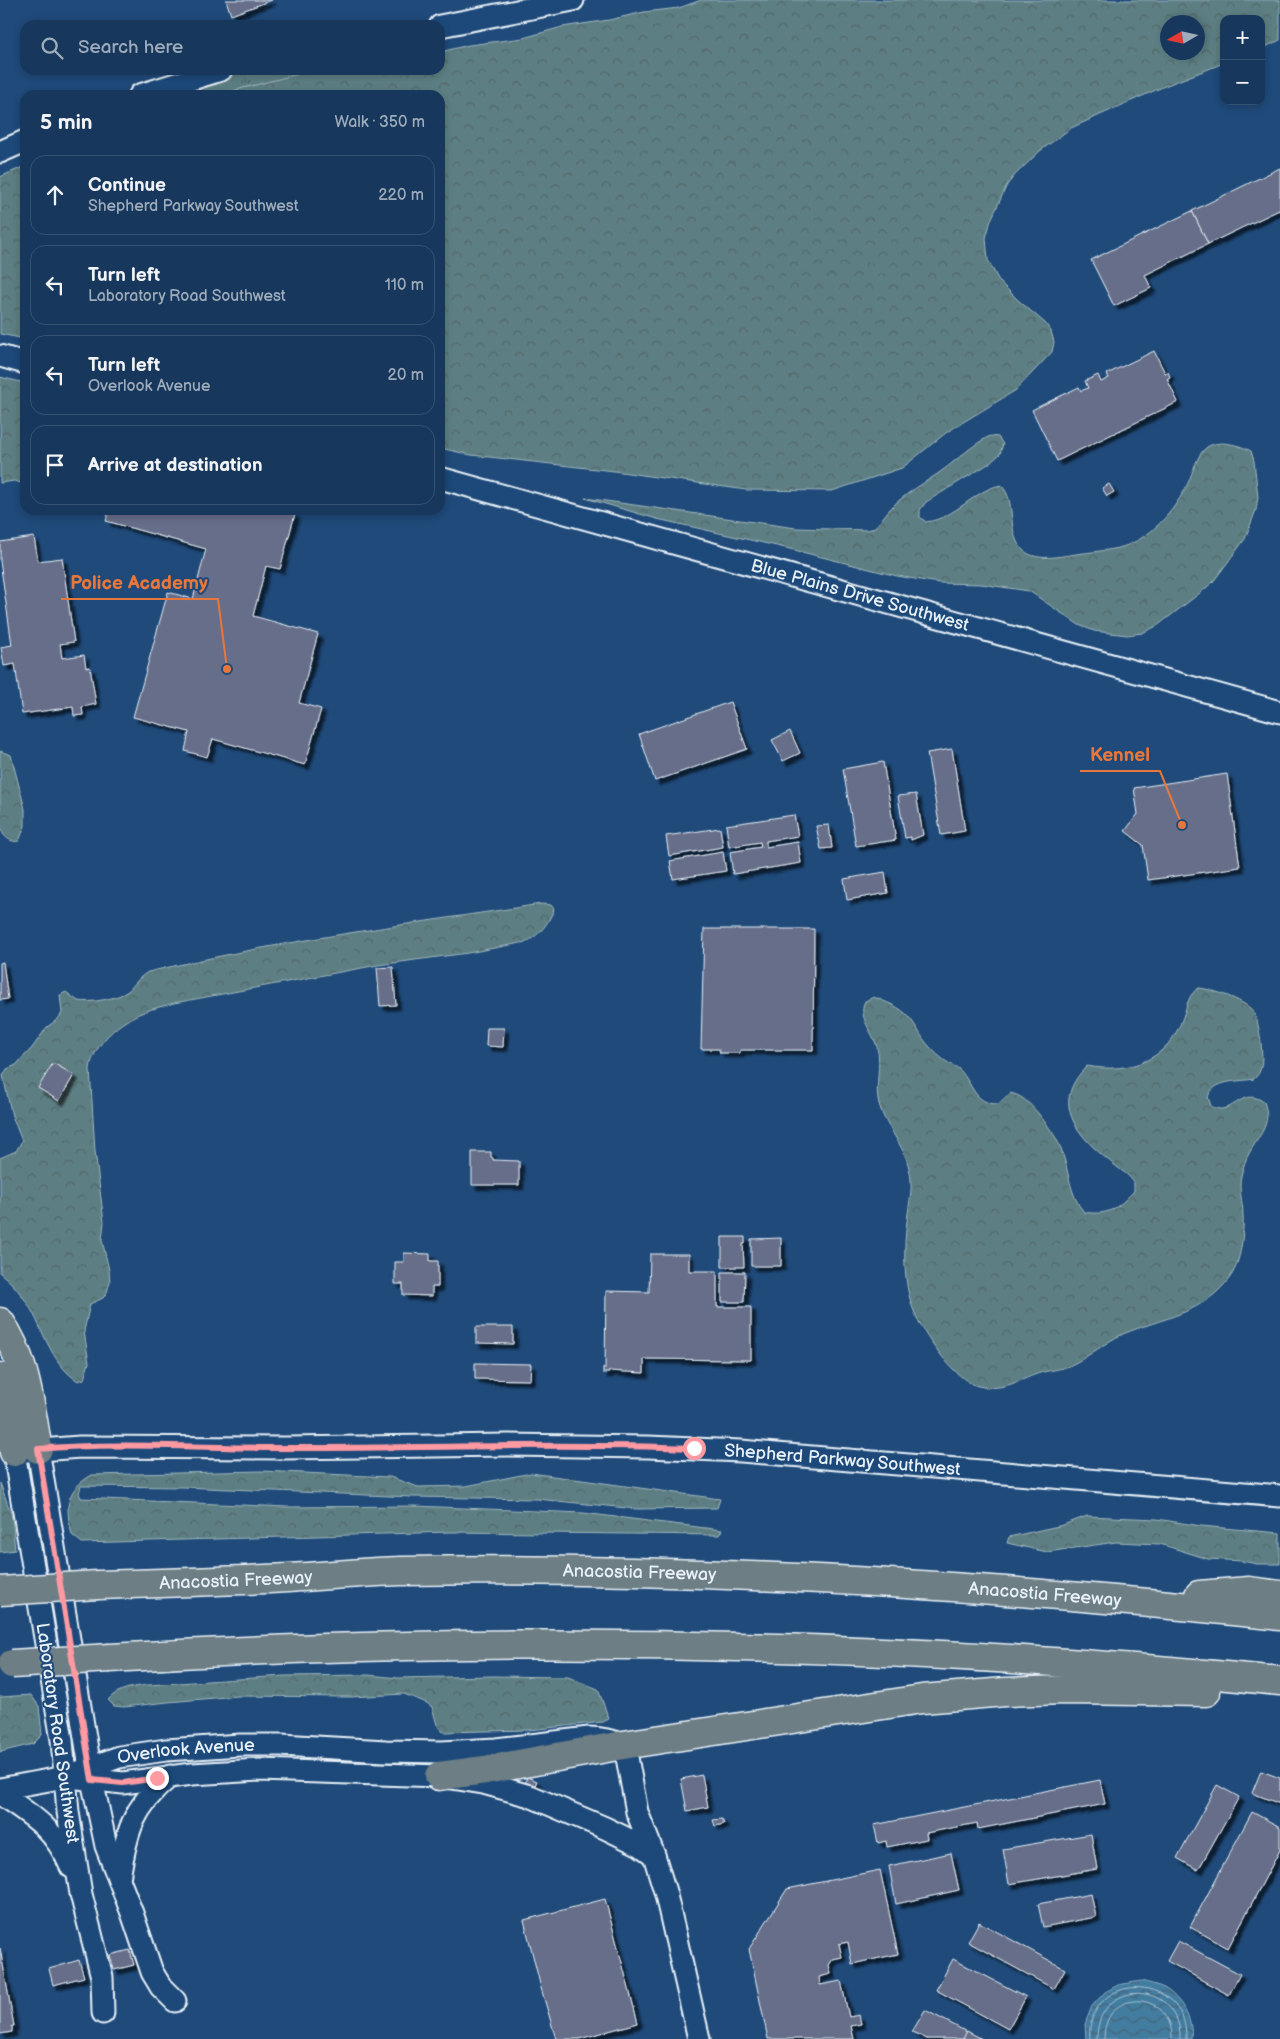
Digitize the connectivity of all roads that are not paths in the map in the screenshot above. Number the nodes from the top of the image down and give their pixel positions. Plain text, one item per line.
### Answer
1 (573, 0) edge
2 (512, 6) edge
3 (445, 25) edge
4 (205, 75) edge
5 (156, 90) edge
6 (20, 143) edge
7 (0, 152) edge
8 (0, 356) edge
9 (20, 362) edge
10 (445, 479) edge
11 (1280, 712) edge
12 (0, 1322) edge
13 (0, 1377) edge
14 (26, 1451) junction
15 (1280, 1496) edge
16 (0, 1576) edge
17 (96, 1578) junction
18 (0, 1591) edge
19 (1280, 1595) edge
20 (1126, 1600) junction
21 (1280, 1616) edge
22 (6, 1665) edge
23 (1280, 1681) edge
24 (1280, 1698) edge
25 (623, 1745) junction
26 (91, 1774) junction
27 (170, 1776) junction
28 (439, 1776) junction
29 (65, 1777) junction
30 (0, 1789) edge
31 (0, 1794) edge
32 (654, 1855) junction
33 (119, 1882) junction
34 (82, 1894) junction
35 (175, 2001) dead end
36 (103, 2013) dead end
37 (699, 2039) edge

1 - 2 street
2 - 3 street
4 - 5 street
6 - 7 street
8 - 9 street
10 - 11 street, Blue Plains Drive Southwest
12 - 14 highway
13 - 14 highway
14 - 15 street, Shepherd Parkway Southwest
14 - 26 street, Laboratory Road Southwest
14 - 29 street, Laboratory Road Southwest
16 - 17 highway
17 - 18 highway, Anacostia Freeway, bridge
17 - 20 highway, Anacostia Freeway
19 - 20 highway
20 - 21 highway, Anacostia Freeway
22 - 23 highway, bridge
24 - 25 highway
25 - 26 street, Overlook Avenue
25 - 28 highway
25 - 32 street
26 - 27 street, Overlook Avenue
26 - 29 street, Overlook Avenue
26 - 33 street, Laboratory Road Southwest
27 - 28 street, Overlook Avenue
27 - 33 street
28 - 32 street, Overlook Avenue
29 - 30 street, Overlook Avenue
29 - 34 street, Laboratory Road Southwest
31 - 34 street
32 - 37 street
33 - 35 street, Laboratory Road Southwest
34 - 36 street, Laboratory Road Southwest

